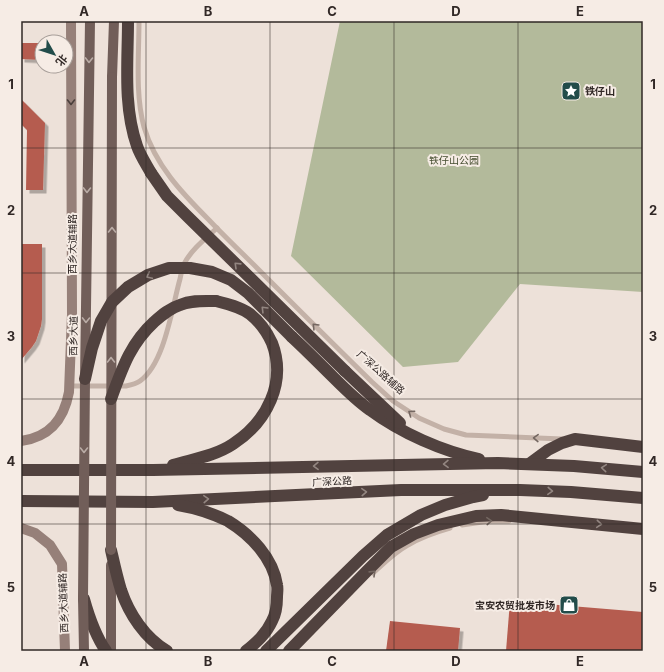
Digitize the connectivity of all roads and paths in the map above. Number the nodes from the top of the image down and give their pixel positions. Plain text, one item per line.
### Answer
1 (71, 21) edge
2 (90, 21) edge
3 (114, 21) edge
4 (128, 21) edge
5 (139, 21) edge
6 (216, 228) junction
7 (85, 379) junction
8 (70, 386) junction
9 (111, 399) junction
10 (414, 436) junction
11 (576, 440) junction
12 (21, 441) edge
13 (643, 447) edge
14 (498, 463) junction
15 (529, 464) junction
16 (21, 466) edge
17 (21, 470) edge
18 (42, 470) junction
19 (153, 470) junction
20 (643, 472) edge
21 (520, 490) junction
22 (643, 498) edge
23 (40, 500) junction
24 (21, 501) edge
25 (153, 502) junction
26 (21, 504) edge
27 (21, 528) edge
28 (643, 529) edge
29 (111, 550) junction
30 (83, 598) junction
31 (64, 651) edge
32 (84, 651) edge
33 (106, 651) edge
34 (111, 651) edge
35 (167, 651) edge
36 (246, 651) edge
37 (266, 651) edge
38 (289, 651) edge

1 -> 8 street, 西乡大道辅路
2 -> 7 main road, 西乡大道, bridge
9 -> 3 main road, bridge
10 -> 4 highway, bridge
5 - 6 lane
6 - 8 lane
11 -> 6 lane, 广深公路辅路
10 -> 7 highway, bridge
7 -> 30 main road, 西乡大道, bridge
8 - 12 street, 西乡大道辅路
9 - 19 highway, bridge
9 - 29 main road, bridge
10 - 14 highway
11 - 13 highway
11 - 15 highway
14 - 15 highway, 广深公路
14 -> 19 highway, 广深公路
20 -> 15 highway, 广深公路
16 - 18 main road
17 - 18 highway, 广深公路
18 - 19 highway, 广深公路
21 -> 22 highway, 广深公路
25 -> 21 highway, 广深公路
21 - 37 highway
23 - 24 highway, 广深公路
23 - 25 highway, 广深公路
23 - 26 main road
25 - 36 highway
27 - 31 street, 西乡大道辅路
38 -> 28 highway
29 - 34 main road
29 - 35 highway
30 - 32 main road, 西乡大道, bridge
30 - 33 highway, bridge

